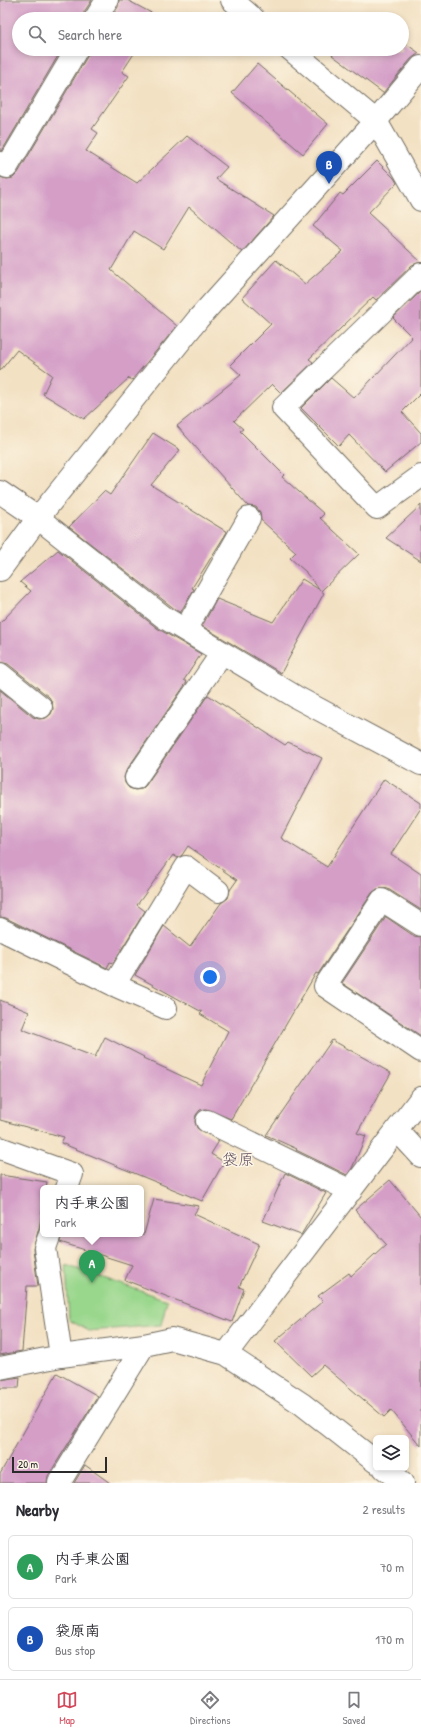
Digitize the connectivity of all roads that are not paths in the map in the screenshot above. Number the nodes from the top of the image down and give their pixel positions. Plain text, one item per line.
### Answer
1 (107, 0) edge
2 (232, 0) edge
3 (99, 12) edge
4 (246, 12) edge
5 (73, 56) edge
6 (298, 56) edge
7 (421, 67) edge
8 (376, 120) junction
9 (0, 163) edge
10 (421, 200) edge
11 (421, 274) edge
12 (421, 476) edge
13 (0, 492) edge
14 (38, 518) junction
15 (249, 518) dead end
16 (0, 570) edge
17 (185, 630) junction
18 (222, 653) junction
19 (0, 674) edge
20 (41, 707) dead end
21 (421, 764) edge
22 (136, 778) dead end
23 (218, 891) dead end
24 (421, 925) edge
25 (0, 929) edge
26 (114, 985) junction
27 (166, 1008) dead end
28 (421, 1051) edge
29 (421, 1098) edge
30 (207, 1121) dead end
31 (397, 1130) junction
32 (0, 1148) edge
33 (421, 1156) edge
34 (68, 1185) edge
35 (350, 1191) junction
36 (49, 1237) edge
37 (144, 1345) junction
38 (226, 1354) junction
39 (61, 1356) junction
40 (0, 1368) edge
41 (373, 1460) edge
42 (388, 1471) edge
43 (59, 1483) edge
44 (403, 1483) edge

1 - 3 street
2 - 4 street
5 - 9 street
6 - 8 street
7 - 8 street
8 - 10 street
8 - 14 street
11 - 12 street
13 - 14 street
14 - 16 street
14 - 17 street
15 - 17 street
17 - 18 street
18 - 21 street
18 - 22 street
19 - 20 street
23 - 26 street
24 - 28 street
25 - 26 street
26 - 27 street
29 - 31 street
30 - 35 street
31 - 33 street
31 - 35 street
32 - 34 street
35 - 38 street
36 - 39 street
37 - 38 street
37 - 39 street
37 - 43 street
38 - 41 street
39 - 40 street
42 - 44 street

